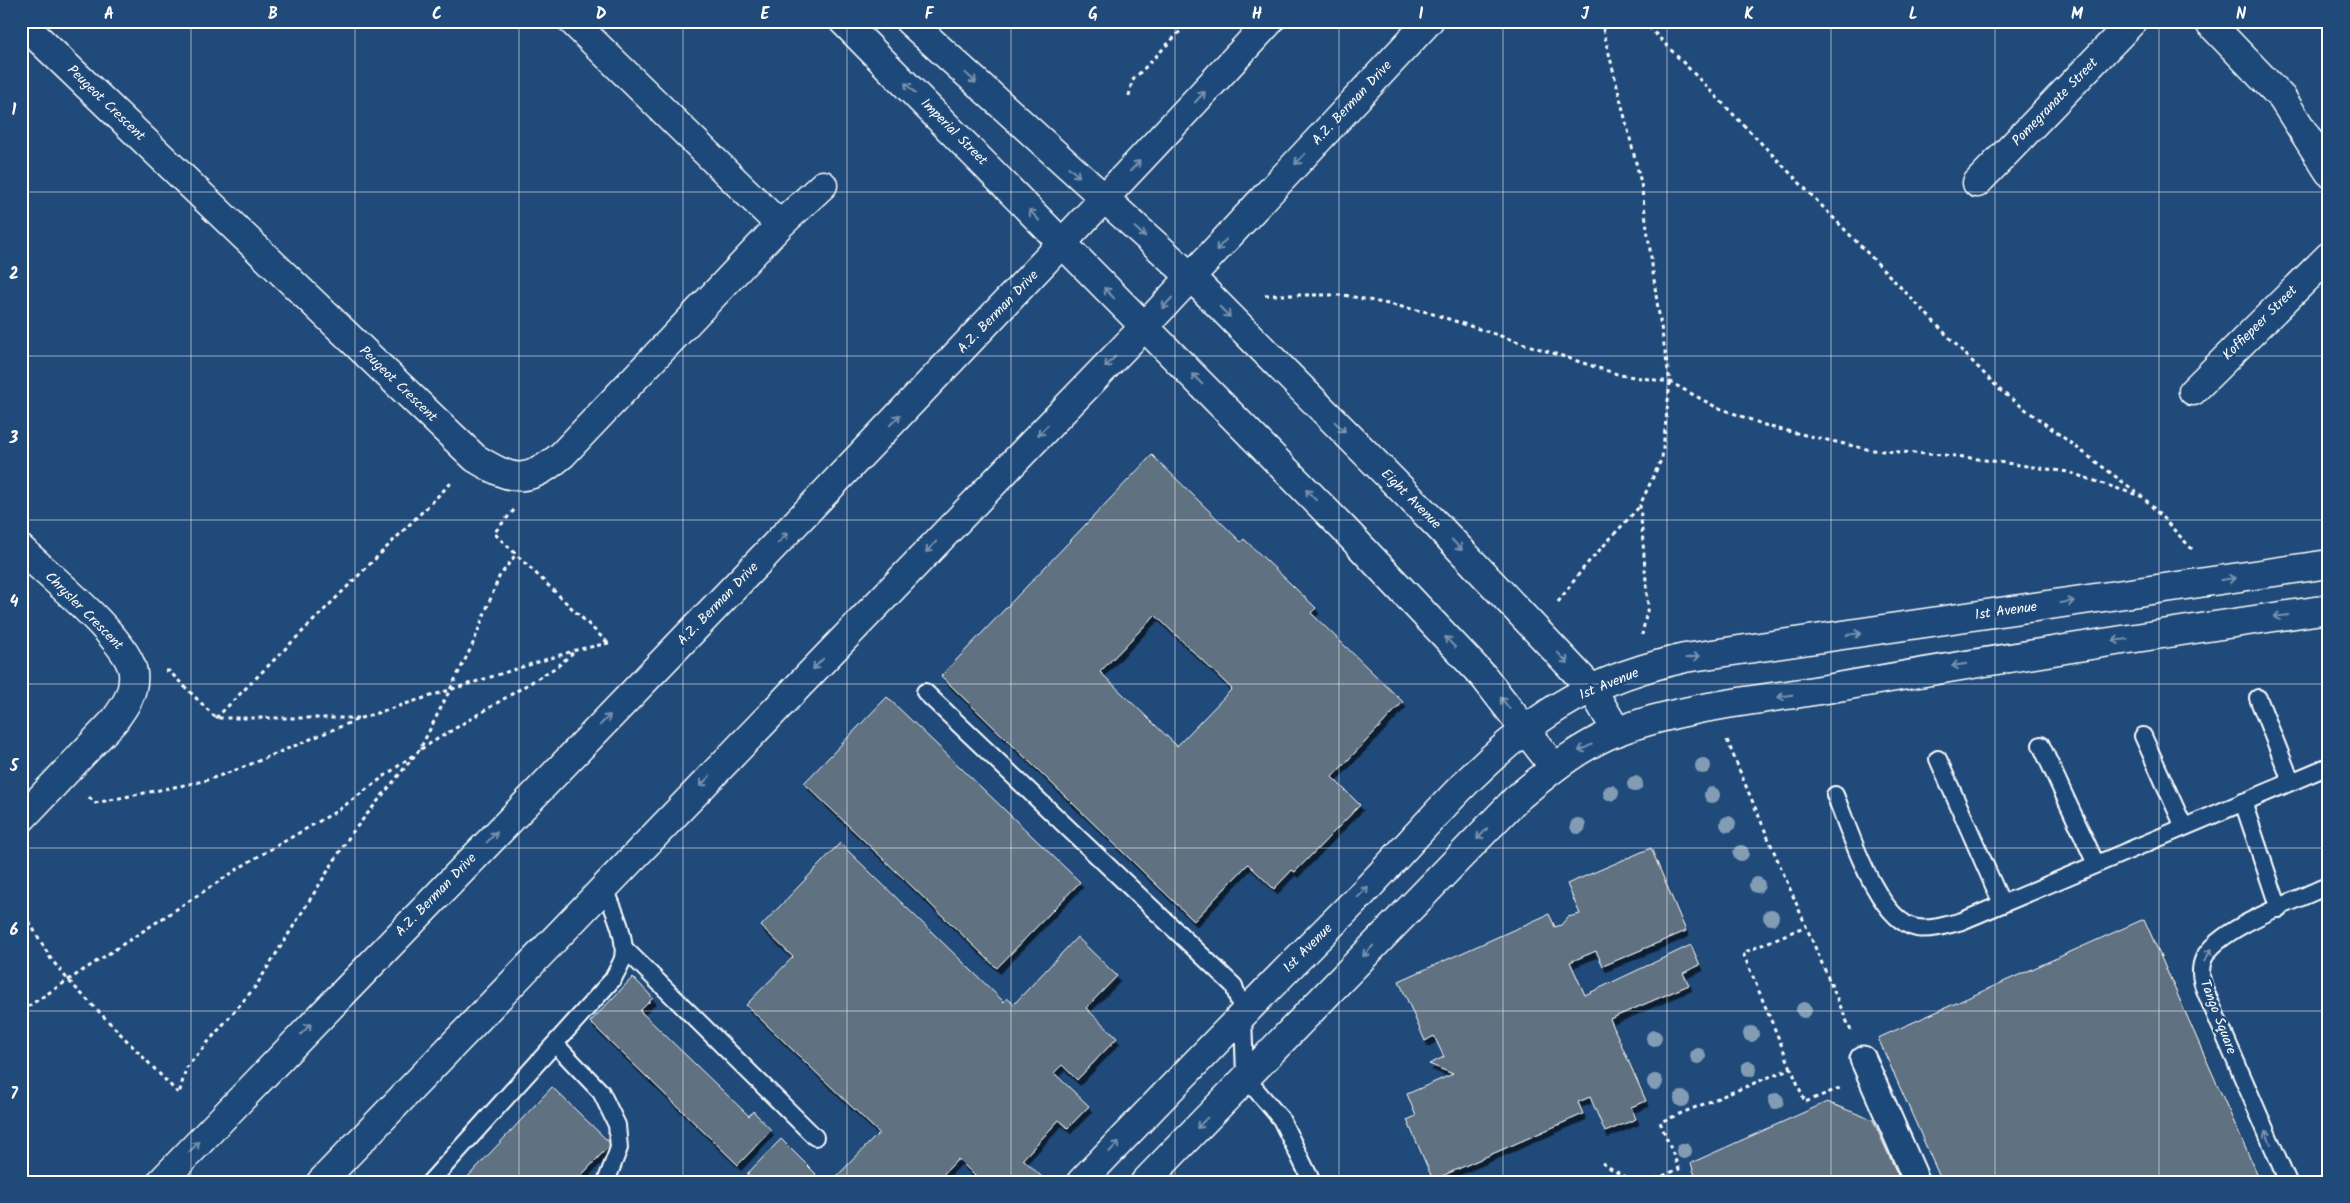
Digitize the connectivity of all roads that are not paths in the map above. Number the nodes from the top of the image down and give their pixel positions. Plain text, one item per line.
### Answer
1 (572, 21) edge
2 (843, 21) edge
3 (909, 21) edge
4 (1270, 21) edge
5 (1429, 21) edge
6 (2134, 21) edge
7 (2208, 21) edge
8 (21, 22) edge
9 (2329, 172) edge
10 (1977, 184) dead end
11 (822, 185) dead end
12 (1104, 199) junction
13 (780, 225) junction
14 (1062, 245) junction
15 (2329, 256) edge
16 (1191, 277) junction
17 (1143, 328) junction
18 (2193, 391) dead end
19 (21, 549) edge
20 (2329, 564) edge
21 (2329, 609) edge
22 (1592, 688) junction
23 (925, 692) dead end
24 (2258, 698) dead end
25 (1525, 729) junction
26 (1617, 732) junction
27 (2143, 736) dead end
28 (2041, 745) dead end
29 (1938, 759) dead end
30 (2329, 766) edge
31 (1554, 767) junction
32 (2291, 781) junction
33 (1835, 795) dead end
34 (2243, 802) junction
35 (21, 819) edge
36 (2184, 827) junction
37 (2096, 864) junction
38 (2329, 885) edge
39 (604, 886) junction
40 (2002, 904) junction
41 (2279, 909) junction
42 (624, 948) junction
43 (1243, 1014) junction
44 (555, 1044) junction
45 (1867, 1067) road end
46 (1246, 1077) junction
47 (815, 1137) dead end
48 (160, 1182) edge
49 (321, 1182) edge
50 (430, 1182) edge
51 (606, 1182) edge
52 (1080, 1182) edge
53 (1145, 1182) edge
54 (1312, 1182) edge
55 (1917, 1182) edge
56 (2288, 1182) edge

1 - 13 street
14 -> 2 street, Imperial Street
3 -> 12 street
12 -> 4 street, A.Z. Berman Drive
5 -> 16 street, A.Z. Berman Drive
6 - 10 street, Pomegranate Street
7 - 9 street
8 - 13 street, Peugeot Crescent
11 - 13 street, Peugeot Crescent
12 - 14 street, A.Z. Berman Drive
12 -> 16 street, Eight Avenue
17 -> 14 street, Imperial Street
48 -> 14 street, A.Z. Berman Drive
15 - 18 street, Koffiepeer Street
16 -> 17 street, A.Z. Berman Drive
16 -> 22 street, Eight Avenue
25 -> 17 street
17 -> 39 street, A.Z. Berman Drive
19 - 35 street, Chrysler Crescent
22 -> 20 street, 1st Avenue
21 -> 26 street
22 - 25 street, 1st Avenue
22 - 26 street, Eight Avenue
23 - 43 lane
24 - 32 lane
25 - 31 street
43 -> 25 street, 1st Avenue
26 -> 31 street
27 - 36 lane
28 - 37 lane
29 - 40 lane
30 - 32 lane
31 -> 46 street
32 - 34 lane
33 - 40 lane
34 - 36 lane
34 - 41 lane
36 - 37 lane
37 - 40 lane
38 - 41 lane, Tango Square
39 - 42 lane
39 - 49 street, A.Z. Berman Drive
56 -> 41 lane, Tango Square
42 - 44 lane
42 - 47 lane
43 - 46 lane
52 -> 43 street, 1st Avenue
44 - 50 lane
44 - 51 lane
45 - 55 street
46 -> 53 street
46 - 54 lane

